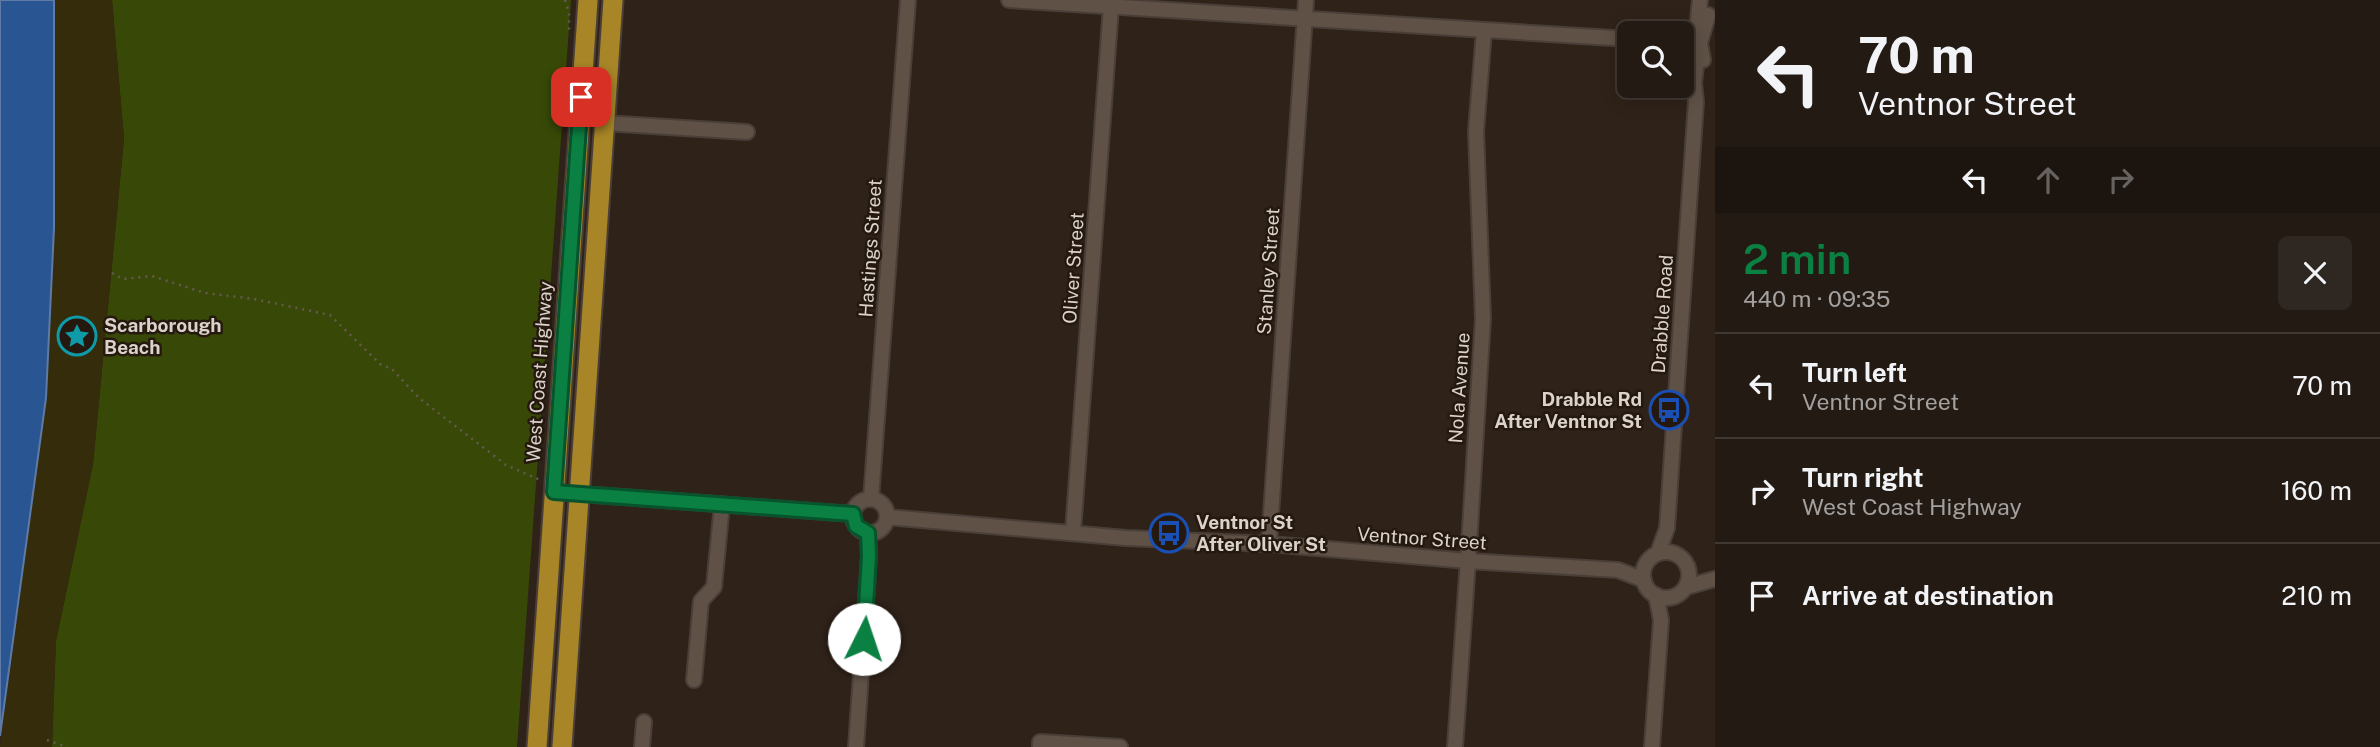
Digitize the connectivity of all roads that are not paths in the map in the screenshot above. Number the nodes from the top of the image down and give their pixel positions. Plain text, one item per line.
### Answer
1 (588, 0) edge
2 (612, 0) edge
3 (908, 0) edge
4 (1009, 0) edge
5 (1306, 0) edge
6 (1700, 0) edge
7 (1709, 0) edge
8 (1111, 6) junction
9 (1305, 18) junction
10 (1484, 31) junction
11 (1694, 32) edge
12 (1617, 38) edge
13 (1694, 38) edge
14 (585, 45) junction
15 (609, 47) junction
16 (1694, 56) edge
17 (1694, 83) edge
18 (1694, 83) edge
19 (604, 122) junction
20 (747, 132) dead end
21 (547, 486) junction
22 (580, 494) junction
23 (871, 499) junction
24 (722, 504) junction
25 (853, 514) junction
26 (887, 517) junction
27 (1667, 528) junction
28 (1073, 532) junction
29 (868, 533) junction
30 (1269, 544) junction
31 (1676, 554) junction
32 (1653, 558) junction
33 (1468, 561) junction
34 (1688, 568) junction
35 (1618, 570) junction
36 (1715, 578) edge
37 (1644, 580) junction
38 (1686, 587) junction
39 (1656, 595) junction
40 (1672, 597) junction
41 (1661, 620) junction
42 (694, 680) dead end
43 (644, 722) dead end
44 (537, 747) edge
45 (562, 747) edge
46 (642, 747) edge
47 (856, 747) edge
48 (1040, 747) edge
49 (1120, 747) edge
50 (1455, 747) edge
51 (1652, 747) edge

1 - 14 highway, West Coast Highway
2 - 15 highway
3 - 23 street, Hastings Street
4 - 8 street
5 - 9 street, Stanley Street
6 - 11 street, Drabble Road
7 - 13 street, Drabble Road
8 - 9 street
8 - 28 street, Oliver Street
9 - 10 street
9 - 30 street, Stanley Street
10 - 12 street
10 - 33 street, Nola Avenue
14 - 15 highway
14 - 21 highway, West Coast Highway
15 - 19 highway
16 - 17 street, Drabble Road
18 - 27 street, Drabble Road
19 - 20 street
19 - 22 highway
21 - 22 street
21 - 44 highway, West Coast Highway
22 - 24 street
22 - 45 highway
23 - 25 street
23 - 26 street
24 - 25 street
24 - 42 street
25 - 29 street
26 - 28 street, Ventnor Street
26 - 29 street
27 - 31 street, Drabble Road
27 - 32 street, Drabble Road
28 - 30 street, Ventnor Street
29 - 47 street
30 - 33 street, Ventnor Street
31 - 32 street, Ventnor Street
31 - 34 street
32 - 35 street, Ventnor Street
32 - 37 street
33 - 35 street, Ventnor Street
33 - 50 street, Nola Avenue
34 - 36 street
34 - 38 street
35 - 37 street, Ventnor Street
36 - 38 street
37 - 39 street
38 - 40 street
39 - 40 street
39 - 41 street
40 - 41 street
41 - 51 street
43 - 46 street
48 - 49 street

